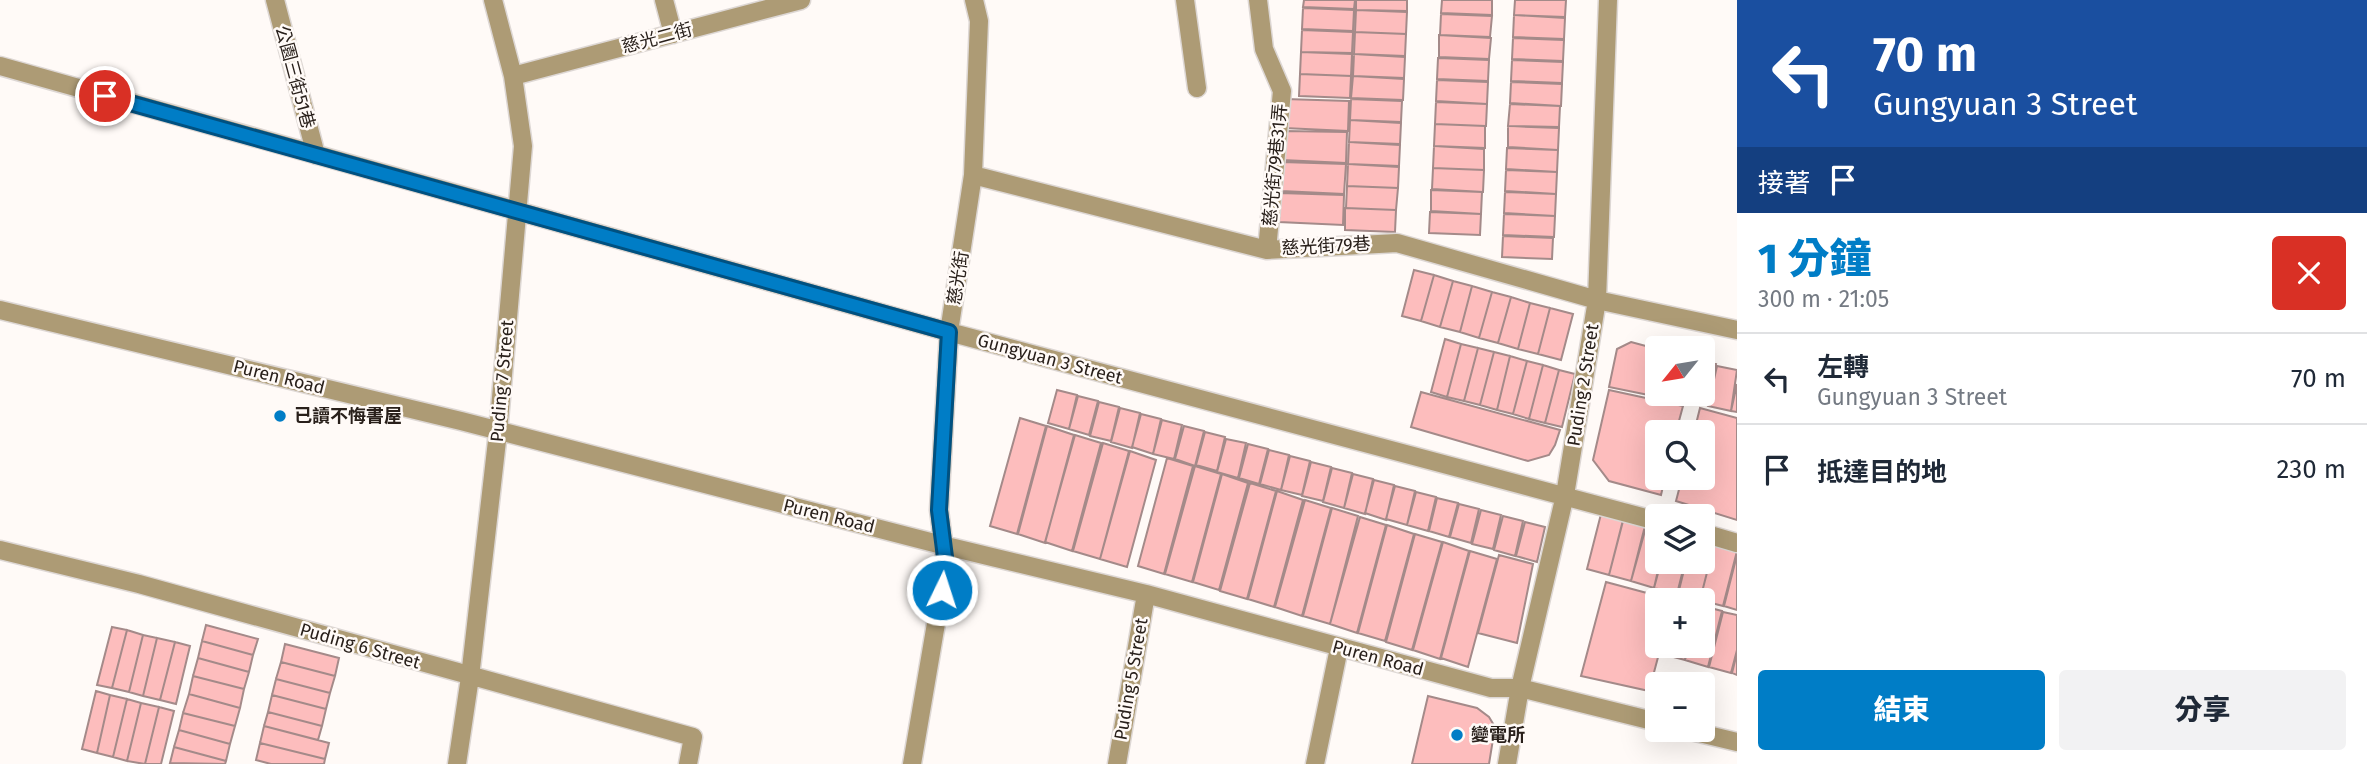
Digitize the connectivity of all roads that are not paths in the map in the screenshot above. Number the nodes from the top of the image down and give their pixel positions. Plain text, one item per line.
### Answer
1 (275, 0) edge
2 (493, 0) edge
3 (664, 0) edge
4 (801, 0) edge
5 (974, 0) edge
6 (1185, 0) edge
7 (1258, 0) edge
8 (1608, 0) edge
9 (673, 34) junction
10 (0, 66) edge
11 (513, 76) junction
12 (1197, 88) dead end
13 (316, 155) junction
14 (973, 175) junction
15 (516, 211) junction
16 (1267, 250) junction
17 (1597, 300) junction
18 (0, 310) edge
19 (1737, 330) edge
20 (949, 332) junction
21 (498, 432) junction
22 (1565, 495) junction
23 (1645, 518) edge
24 (1715, 537) edge
25 (1737, 543) edge
26 (942, 545) junction
27 (0, 550) edge
28 (1146, 594) junction
29 (1339, 648) junction
30 (470, 677) junction
31 (1520, 688) junction
32 (1645, 719) edge
33 (1715, 737) edge
34 (1737, 742) edge
35 (457, 764) edge
36 (688, 764) edge
37 (912, 764) edge
38 (1117, 764) edge
39 (1315, 764) edge
40 (1507, 764) edge

1 - 13 street, 公園三街51巷
2 - 11 street, Puding 7 Street
3 - 9 street
4 - 9 street, 慈光二街
5 - 14 street, 慈光街
6 - 12 street
7 - 16 street, 慈光街79巷31弄
8 - 17 street, Puding 2 Street
9 - 11 street, 慈光二街
10 - 13 street, Gungyuan 3 Street
11 - 15 street, Puding 7 Street
13 - 15 street, Gungyuan 3 Street
14 - 16 street, 慈光街79巷
14 - 20 street, 慈光街
15 - 20 street, Gungyuan 3 Street
15 - 21 street, Puding 7 Street
16 - 17 street, 慈光街79巷
17 - 19 street, 慈光街79巷
17 - 22 street, Puding 2 Street
18 - 21 street, Puren Road
20 - 22 street, Gungyuan 3 Street
20 - 26 street, 慈光街
21 - 26 street, Puren Road
21 - 30 street, Puding 7 Street
22 - 23 street, Gungyuan 3 Street
22 - 31 street, Puding 2 Street
24 - 25 street
26 - 28 street, Puren Road
26 - 37 street, 慈光街
27 - 30 street, Puding 6 Street
28 - 29 street, Puren Road
28 - 38 street, Puding 5 Street
29 - 31 street, Puren Road
29 - 39 street
30 - 35 street, Puding 7 Street
30 - 36 street, Puding 6 Street
31 - 32 street, Puren Road
31 - 40 street, Puding 2 Street
33 - 34 street

